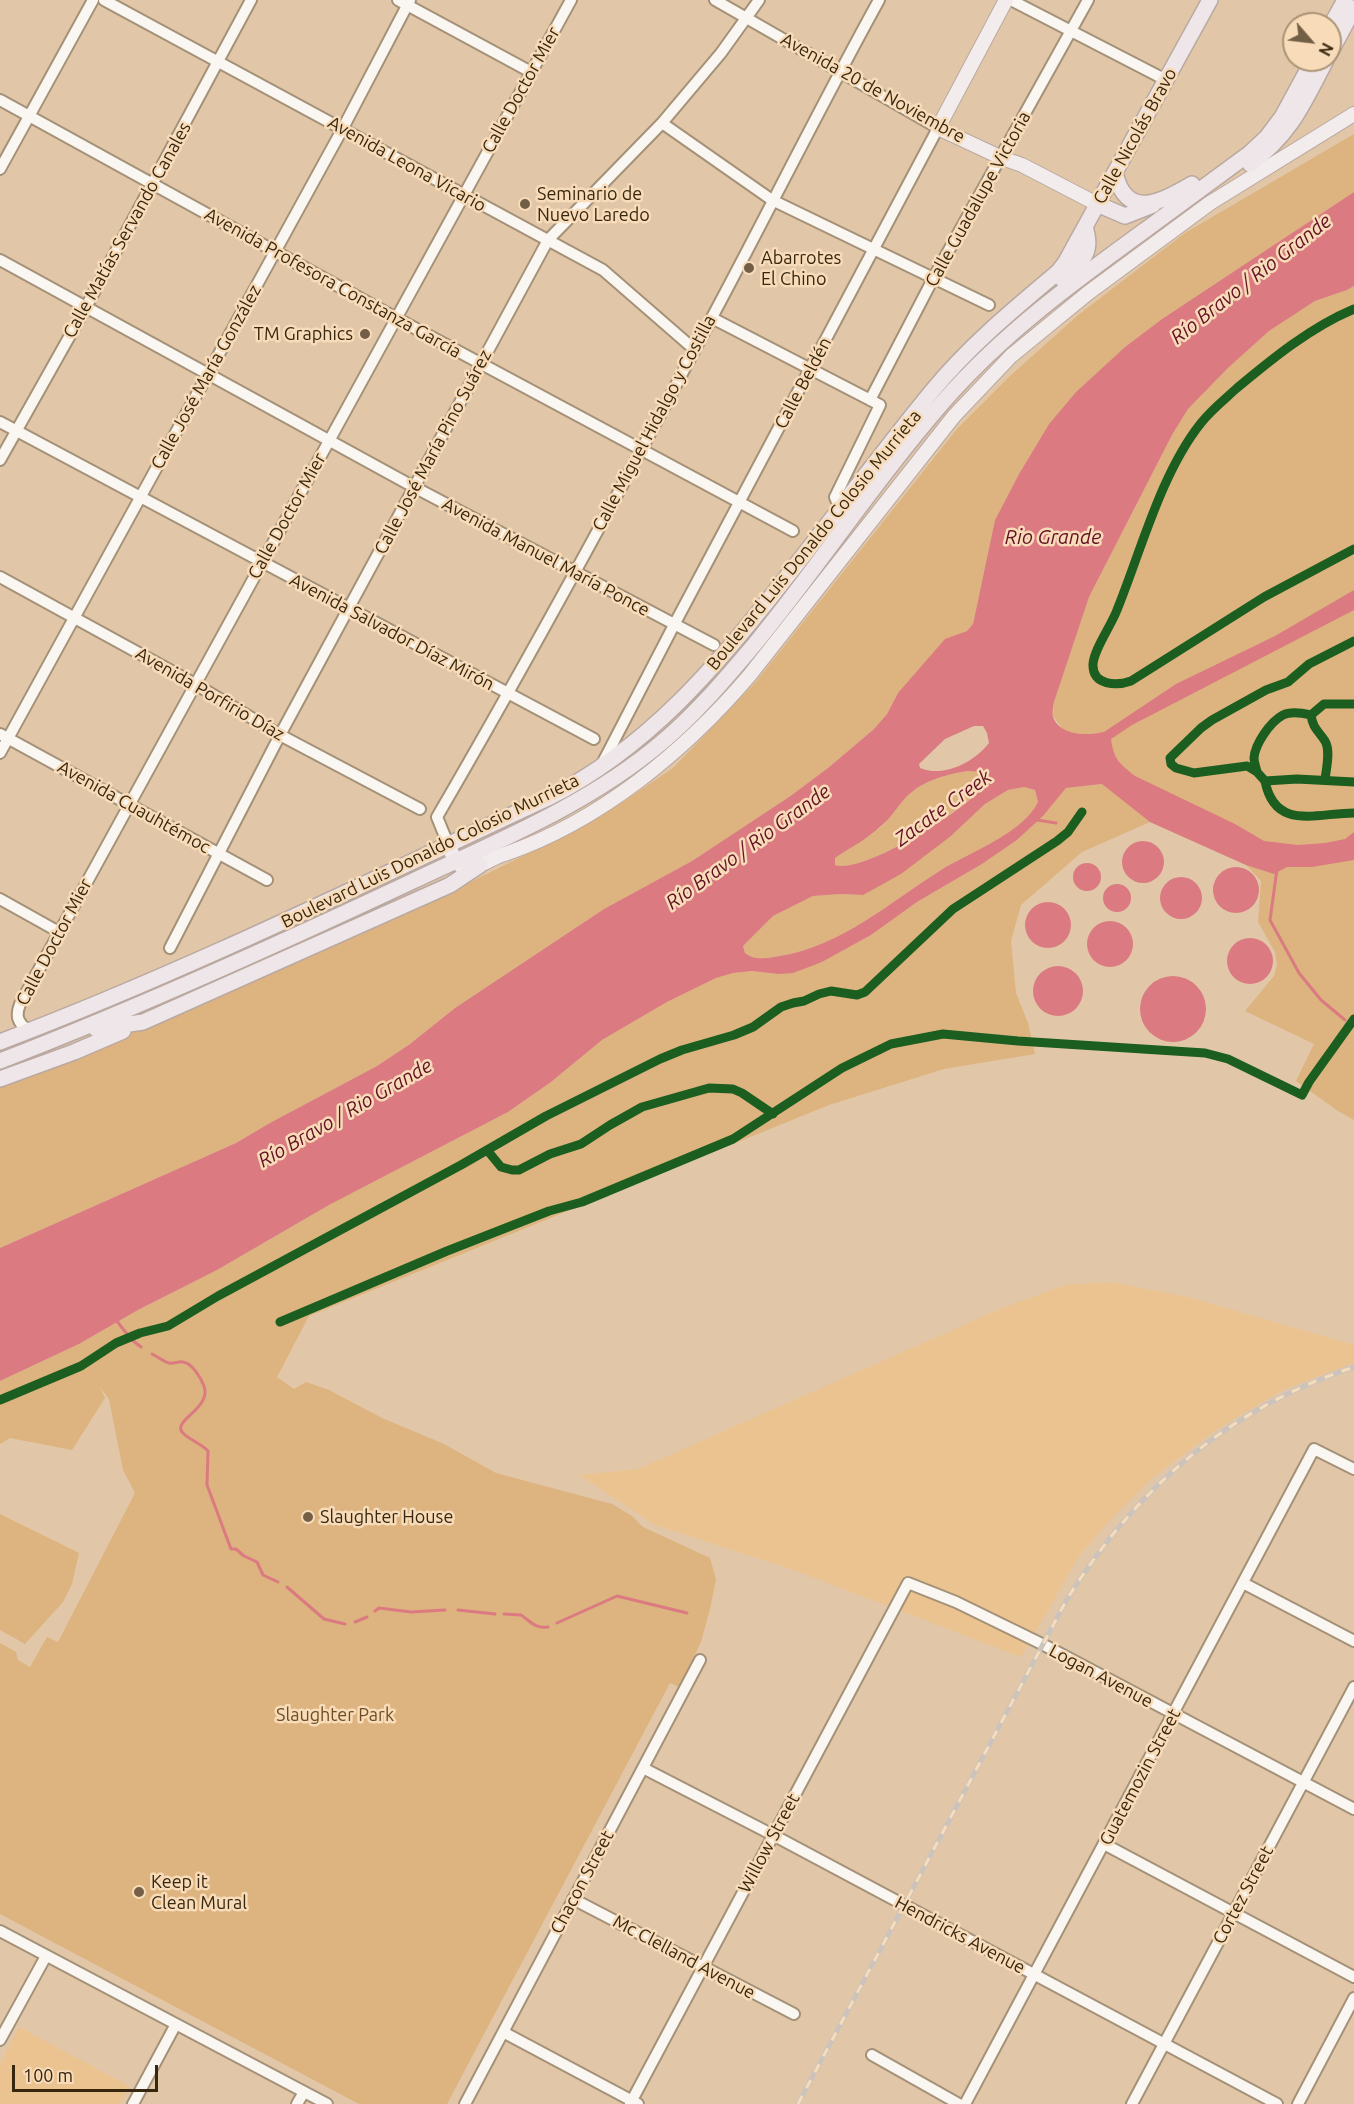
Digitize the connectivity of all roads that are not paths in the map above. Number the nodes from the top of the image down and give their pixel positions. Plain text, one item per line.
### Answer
1 (93, 0) edge
2 (104, 0) edge
3 (251, 0) edge
4 (571, 0) edge
5 (715, 0) edge
6 (759, 0) edge
7 (879, 0) edge
8 (1006, 0) edge
9 (1011, 0) edge
10 (1088, 0) edge
11 (1210, 0) edge
12 (405, 2) edge
13 (1354, 8) edge
14 (748, 18) junction
15 (1071, 30) junction
16 (1342, 30) edge
17 (218, 62) junction
18 (840, 71) junction
19 (531, 72) junction
20 (1306, 72) edge
21 (1320, 72) edge
22 (1166, 80) junction
23 (0, 100) edge
24 (1354, 114) edge
25 (29, 116) junction
26 (662, 123) junction
27 (343, 128) junction
28 (938, 128) junction
29 (1002, 158) junction
30 (0, 169) edge
31 (1115, 174) junction
32 (1219, 175) junction
33 (152, 184) junction
34 (464, 195) junction
35 (772, 200) junction
36 (1158, 203) junction
37 (1097, 204) junction
38 (1125, 216) junction
39 (1153, 224) junction
40 (1085, 227) junction
41 (548, 240) junction
42 (874, 248) junction
43 (275, 251) junction
44 (0, 260) edge
45 (1058, 272) joint
46 (934, 277) junction
47 (989, 305) dead end
48 (86, 307) junction
49 (396, 318) junction
50 (712, 318) junction
51 (1018, 327) junction
52 (695, 350) junction
53 (481, 364) junction
54 (810, 369) junction
55 (208, 374) junction
56 (875, 403) junction
57 (0, 422) edge
58 (16, 430) junction
59 (329, 439) junction
60 (641, 450) junction
61 (0, 460) edge
62 (414, 487) junction
63 (140, 498) junction
64 (740, 503) junction
65 (840, 509) junction
66 (793, 531) dead end
67 (262, 561) junction
68 (574, 571) junction
69 (0, 577) edge
70 (349, 608) junction
71 (73, 617) junction
72 (674, 625) junction
73 (714, 645) dead end
74 (195, 684) junction
75 (508, 694) junction
76 (280, 735) junction
77 (4, 736) edge
78 (594, 739) dead end
79 (0, 753) edge
80 (600, 767) junction
81 (129, 804) junction
82 (420, 809) dead end
83 (448, 844) junction
84 (218, 853) junction
85 (455, 861) junction
86 (480, 865) junction
87 (267, 880) dead end
88 (0, 899) edge
89 (59, 932) junction
90 (170, 948) dead end
91 (143, 1022) junction
92 (28, 1031) junction
93 (75, 1032) junction
94 (0, 1042) edge
95 (0, 1061) edge
96 (0, 1079) edge
97 (1354, 1470) edge
98 (908, 1583) joint
99 (1243, 1583) junction
100 (1354, 1641) edge
101 (700, 1660) dead end
102 (1354, 1687) edge
103 (1173, 1714) junction
104 (643, 1768) junction
105 (1303, 1782) junction
106 (1354, 1809) edge
107 (773, 1835) junction
108 (1104, 1844) junction
109 (573, 1899) junction
110 (1234, 1912) junction
111 (0, 1931) edge
112 (46, 1956) junction
113 (703, 1967) junction
114 (1035, 1974) junction
115 (1354, 1977) edge
116 (1354, 1998) edge
117 (794, 2014) dead end
118 (176, 2024) junction
119 (503, 2032) junction
120 (0, 2040) edge
121 (1164, 2044) junction
122 (872, 2055) dead end
123 (304, 2092) junction
124 (633, 2103) edge
125 (133, 2104) edge
126 (297, 2104) edge
127 (327, 2104) edge
128 (465, 2104) edge
129 (959, 2104) edge
130 (965, 2104) edge
131 (1132, 2104) edge
132 (1277, 2104) edge
133 (1298, 2104) edge

1 - 25 street
2 - 17 street, Avenida Leona Vicario
3 - 17 street, Calle Matías Servando Canales
4 - 19 street, Calle Doctor Mier
5 - 14 street, Avenida 20 de Noviembre
6 - 14 street, Calle José María Pino Suárez
7 - 18 street, Calle Miguel Hidalgo y Costilla
8 - 28 main road, Calle Beldén
9 - 15 street
10 - 15 street, Calle Guadalupe Victoria
11 - 22 highway, Calle Nicolás Bravo
12 - 19 street
12 - 27 street, Calle José María González
13 - 16 highway
14 - 18 street, Avenida 20 de Noviembre
14 - 26 street, Calle José María Pino Suárez
15 - 22 street
15 - 29 street, Calle Guadalupe Victoria
17 - 27 street, Avenida Leona Vicario
17 - 33 street, Calle Matías Servando Canales
18 - 28 street, Avenida 20 de Noviembre
18 - 35 street, Calle Miguel Hidalgo y Costilla
19 - 34 street, Calle Doctor Mier
20 - 32 highway, Boulevard Luis Donaldo Colosio Murrieta
21 - 39 highway
22 - 31 highway, Calle Nicolás Bravo
23 - 25 street, Avenida Profesora Constanza García
24 - 86 main road, Boulevard Luis Donaldo Colosio Murrieta
25 - 30 street
25 - 33 street, Avenida Profesora Constanza García
26 - 35 street
26 - 41 street, Calle José María Pino Suárez
27 - 34 street, Avenida Leona Vicario
27 - 43 street, Calle José María González
28 - 29 main road, Avenida 20 de Noviembre
28 - 42 street, Calle Beldén
29 - 37 main road, Avenida 20 de Noviembre
29 - 46 street, Calle Guadalupe Victoria
31 - 36 highway
31 - 37 highway, Calle Nicolás Bravo
32 - 36 highway
32 - 39 highway, Boulevard Luis Donaldo Colosio Murrieta
33 - 43 street, Avenida Profesora Constanza García
33 - 48 street, Calle Matías Servando Canales
34 - 41 street, Avenida Leona Vicario
34 - 49 street, Calle Doctor Mier
35 - 42 street
35 - 50 street, Calle Miguel Hidalgo y Costilla
36 - 38 highway
37 - 38 highway
37 - 40 highway, Calle Nicolás Bravo
38 - 39 highway
39 - 51 highway, Boulevard Luis Donaldo Colosio Murrieta
40 - 45 highway, Calle Nicolás Bravo
40 - 51 highway
41 - 52 street, Avenida Leona Vicario
41 - 53 street, Calle José María Pino Suárez
42 - 46 street
42 - 54 street, Calle Beldén
43 - 49 street, Avenida Profesora Constanza García
43 - 55 street, Calle José María González
44 - 48 street, Avenida Manuel María Ponce
45 - 65 highway, Boulevard Luis Donaldo Colosio Murrieta
46 - 47 street
46 - 56 street, Calle Guadalupe Victoria
48 - 55 street, Avenida Manuel María Ponce
48 - 58 street, Calle Matías Servando Canales
49 - 53 street, Avenida Profesora Constanza García
49 - 59 street, Calle Doctor Mier
50 - 52 street, Calle Miguel Hidalgo y Costilla
50 - 54 street
51 - 85 highway, Boulevard Luis Donaldo Colosio Murrieta
52 - 60 street, Calle Miguel Hidalgo y Costilla
53 - 60 street, Avenida Profesora Constanza García
53 - 62 street, Calle José María Pino Suárez
54 - 56 street
54 - 64 street, Calle Beldén
55 - 59 street, Avenida Manuel María Ponce
55 - 63 street, Calle José María González
56 - 65 street, Calle Guadalupe Victoria
57 - 58 street, Avenida Salvador Díaz Mirón
58 - 61 street, Calle Matías Servando Canales
58 - 63 street, Avenida Salvador Díaz Mirón
59 - 62 street, Avenida Manuel María Ponce
59 - 67 street, Calle Doctor Mier
60 - 64 street, Avenida Profesora Constanza García
60 - 68 street, Calle Miguel Hidalgo y Costilla
62 - 68 street, Avenida Manuel María Ponce
62 - 70 street, Calle José María Pino Suárez
63 - 67 street, Avenida Salvador Díaz Mirón
63 - 71 street, Calle José María González
64 - 66 street, Avenida Profesora Constanza García
64 - 72 street, Calle Beldén
65 - 80 highway, Boulevard Luis Donaldo Colosio Murrieta
67 - 70 street, Avenida Salvador Díaz Mirón
67 - 74 street, Calle Doctor Mier
68 - 72 street, Avenida Manuel María Ponce
68 - 75 street, Calle Miguel Hidalgo y Costilla
69 - 71 street, Avenida Porfirio Díaz
70 - 75 street, Avenida Salvador Díaz Mirón
70 - 76 street, Calle José María Pino Suárez
71 - 74 street, Avenida Porfirio Díaz
71 - 77 street, Calle José María González
72 - 73 street, Avenida Manuel María Ponce
72 - 80 street, Calle Beldén
74 - 76 street, Avenida Porfirio Díaz
74 - 81 street, Calle Doctor Mier
75 - 78 street, Avenida Salvador Díaz Mirón
75 - 83 street, Calle Miguel Hidalgo y Costilla
76 - 82 street, Avenida Porfirio Díaz
76 - 84 street, Calle José María Pino Suárez
77 - 79 street, Calle José María González
77 - 81 street, Avenida Cuauhtémoc
80 - 83 highway, Boulevard Luis Donaldo Colosio Murrieta
81 - 84 street, Avenida Cuauhtémoc
81 - 89 street, Calle Doctor Mier
83 - 85 main road
83 - 92 highway, Boulevard Luis Donaldo Colosio Murrieta
84 - 87 street, Avenida Cuauhtémoc
84 - 90 street, Calle José María Pino Suárez
85 - 86 main road, Boulevard Luis Donaldo Colosio Murrieta
85 - 93 highway, Boulevard Luis Donaldo Colosio Murrieta
86 - 91 highway
88 - 89 street
89 - 92 street, Calle Doctor Mier
91 - 93 highway
91 - 96 highway
92 - 94 highway, Boulevard Luis Donaldo Colosio Murrieta
93 - 95 highway, Boulevard Luis Donaldo Colosio Murrieta
97 - 99 street, Guatemozin Street
98 - 103 street, Logan Avenue
98 - 107 street, Willow Street
99 - 100 street
99 - 103 street, Guatemozin Street
101 - 104 street, Chacon Street
102 - 105 street, Cortez Street
103 - 105 street, Logan Avenue
103 - 108 street, Guatemozin Street
104 - 107 street, Hendricks Avenue
104 - 109 street, Chacon Street
105 - 106 street, Logan Avenue
105 - 110 street, Cortez Street
107 - 113 street, Willow Street
107 - 114 street, Hendricks Avenue
108 - 110 street
108 - 114 street, Guatemozin Street
109 - 113 street, Mc Clelland Avenue
109 - 119 street, Chacon Street
110 - 115 street
110 - 121 street, Cortez Street
111 - 112 street
112 - 118 street
112 - 120 street
113 - 117 street, Mc Clelland Avenue
113 - 124 street, Willow Street
114 - 121 street, Hendricks Avenue
114 - 130 street, Guatemozin Street
116 - 133 street
118 - 123 street
118 - 125 street
119 - 124 street
119 - 128 street, Chacon Street
121 - 131 street, Cortez Street
121 - 132 street, Hendricks Avenue
122 - 129 street
123 - 126 street
123 - 127 street

